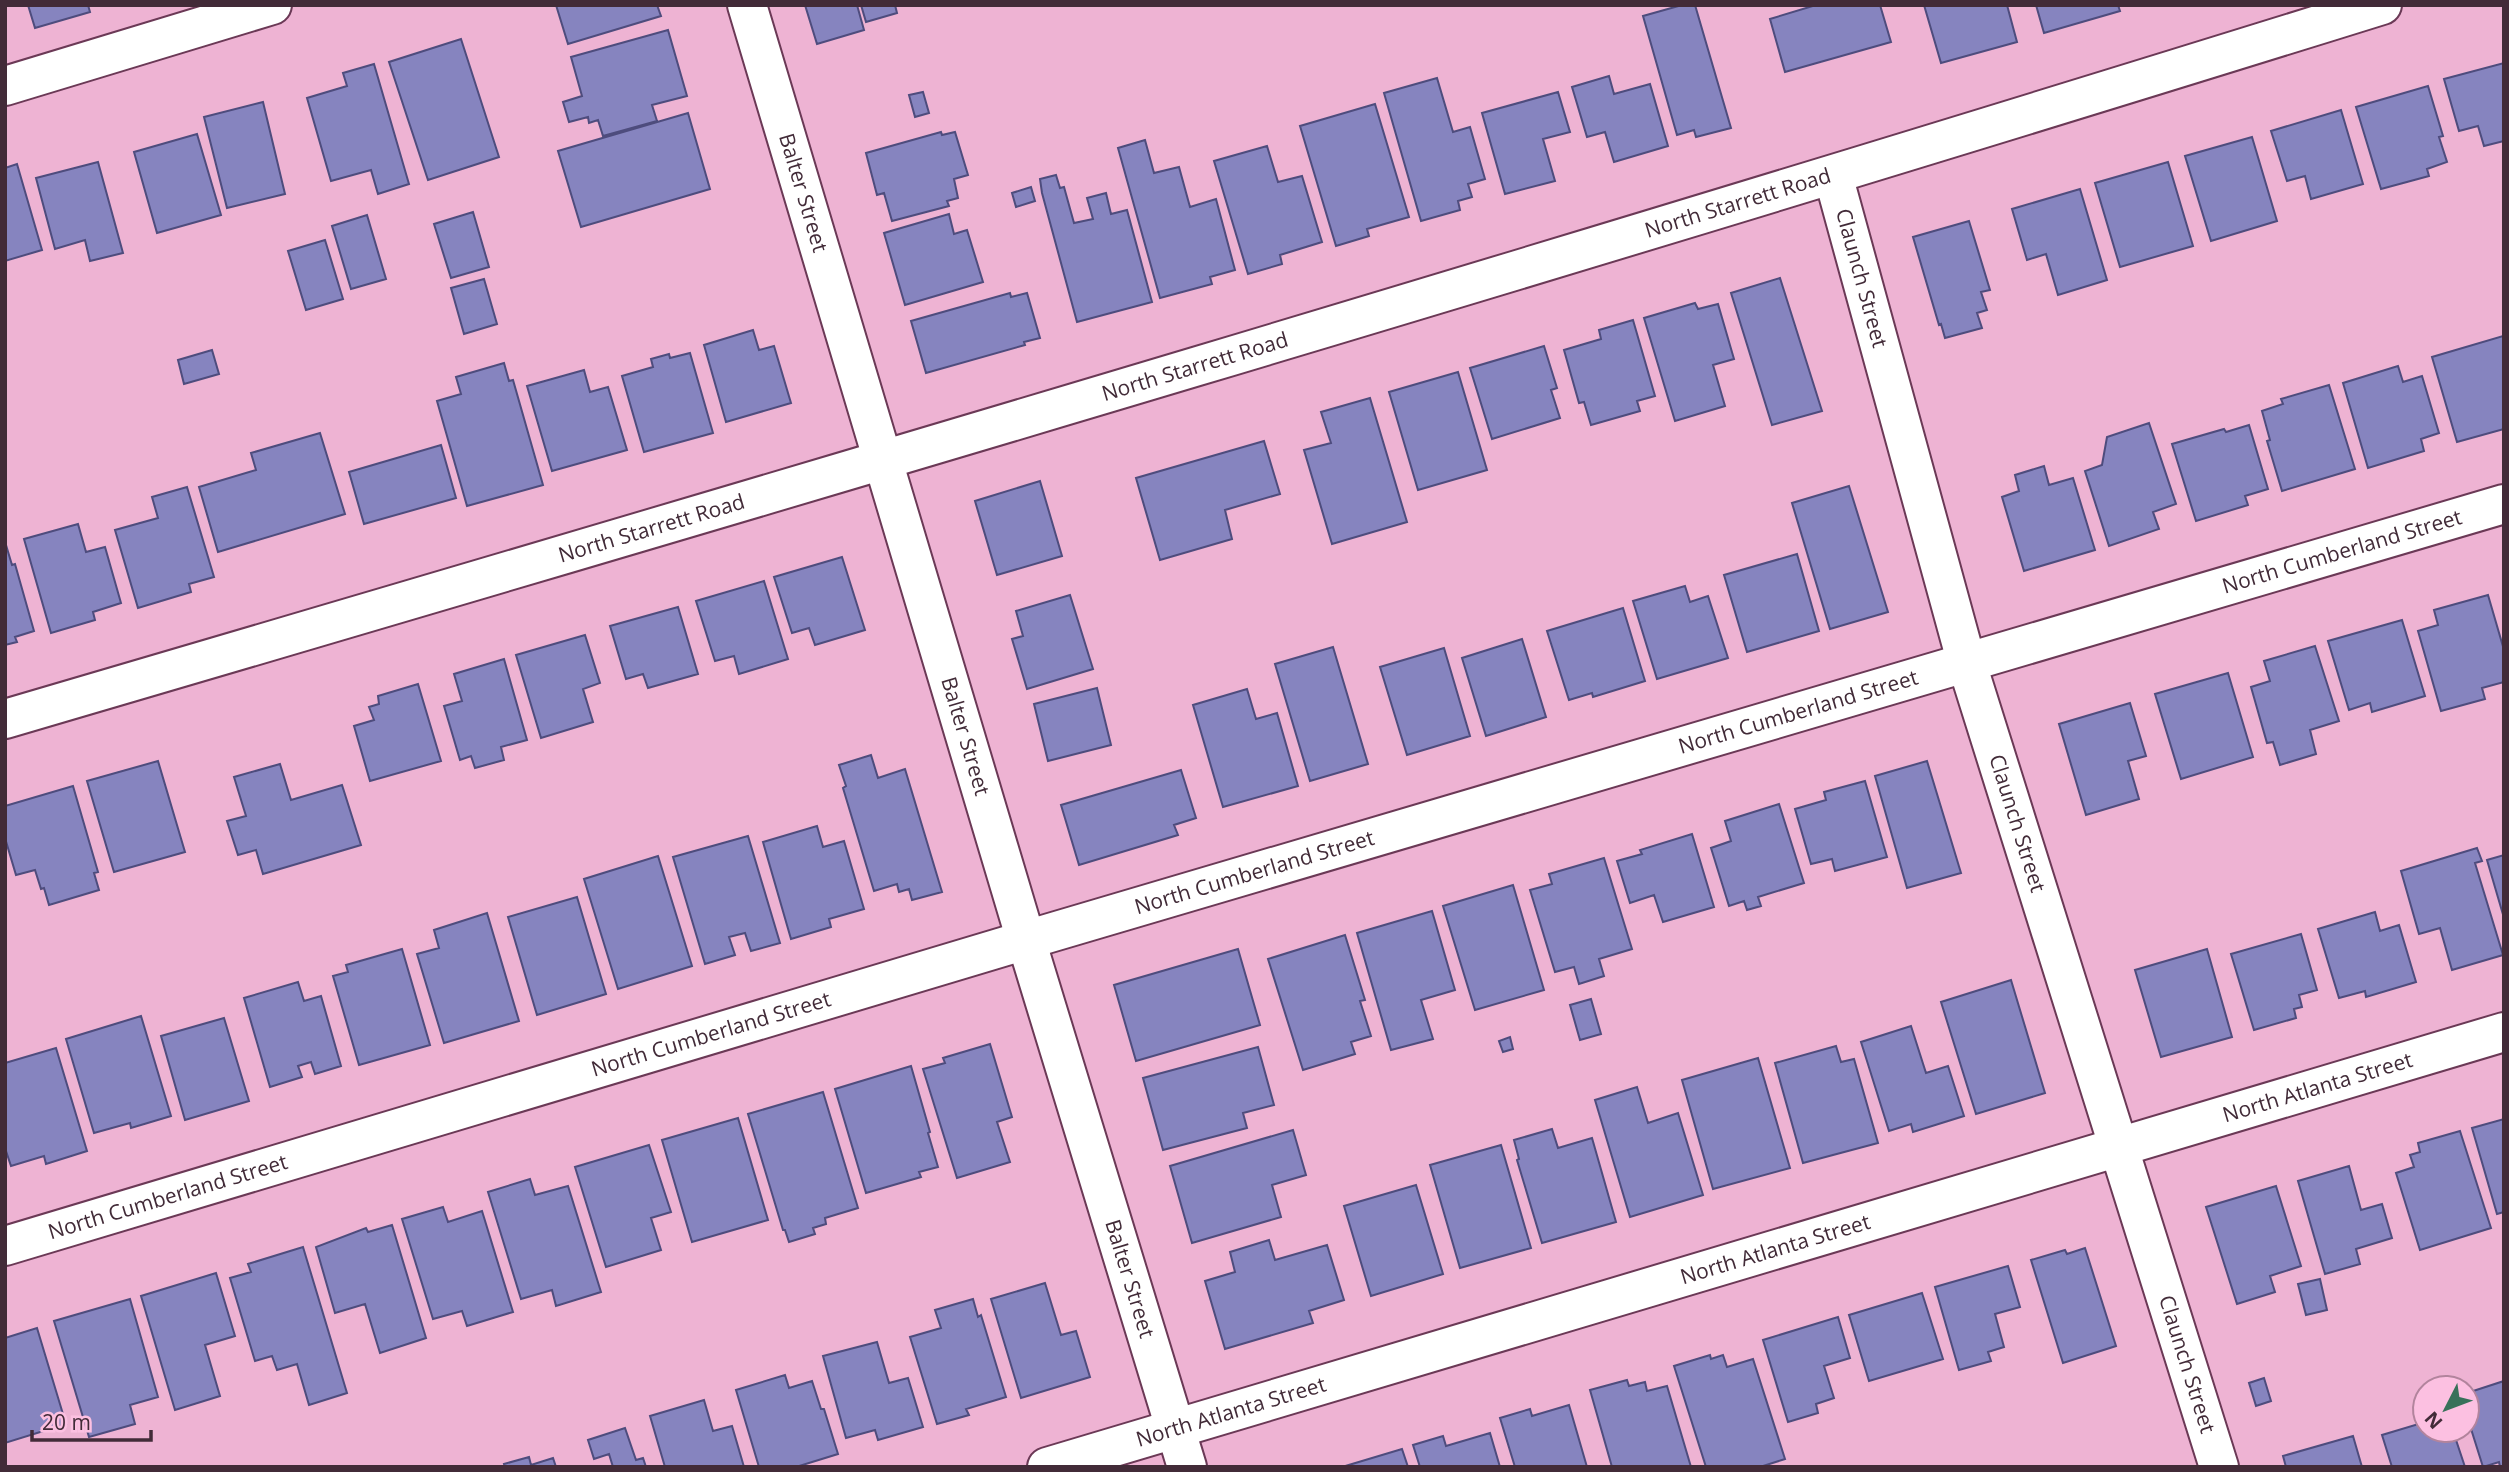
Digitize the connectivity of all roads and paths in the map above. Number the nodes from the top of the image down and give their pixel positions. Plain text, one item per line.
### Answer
1 (272, 5) edge
2 (747, 5) edge
3 (2382, 5) edge
4 (5, 86) edge
5 (1833, 175) junction
6 (885, 461) junction
7 (2504, 505) edge
8 (1966, 664) junction
9 (5, 719) edge
10 (1026, 940) junction
11 (2504, 1031) edge
12 (2120, 1148) junction
13 (5, 1246) edge
14 (1175, 1428) junction
15 (1047, 1467) edge
16 (1187, 1467) edge
17 (2219, 1467) edge

1 - 4 street
2 - 6 street, Balter Street
3 - 5 street, North Starrett Road
5 - 6 street, North Starrett Road
5 - 8 street, Claunch Street
6 - 9 street, North Starrett Road
6 - 10 street, Balter Street
7 - 8 street, North Cumberland Street
8 - 10 street, North Cumberland Street
8 - 12 street, Claunch Street
10 - 13 street, North Cumberland Street
10 - 14 street, Balter Street
11 - 12 street, North Atlanta Street
12 - 14 street, North Atlanta Street
12 - 17 street, Claunch Street
14 - 15 street, North Atlanta Street
14 - 16 street, Balter Street

